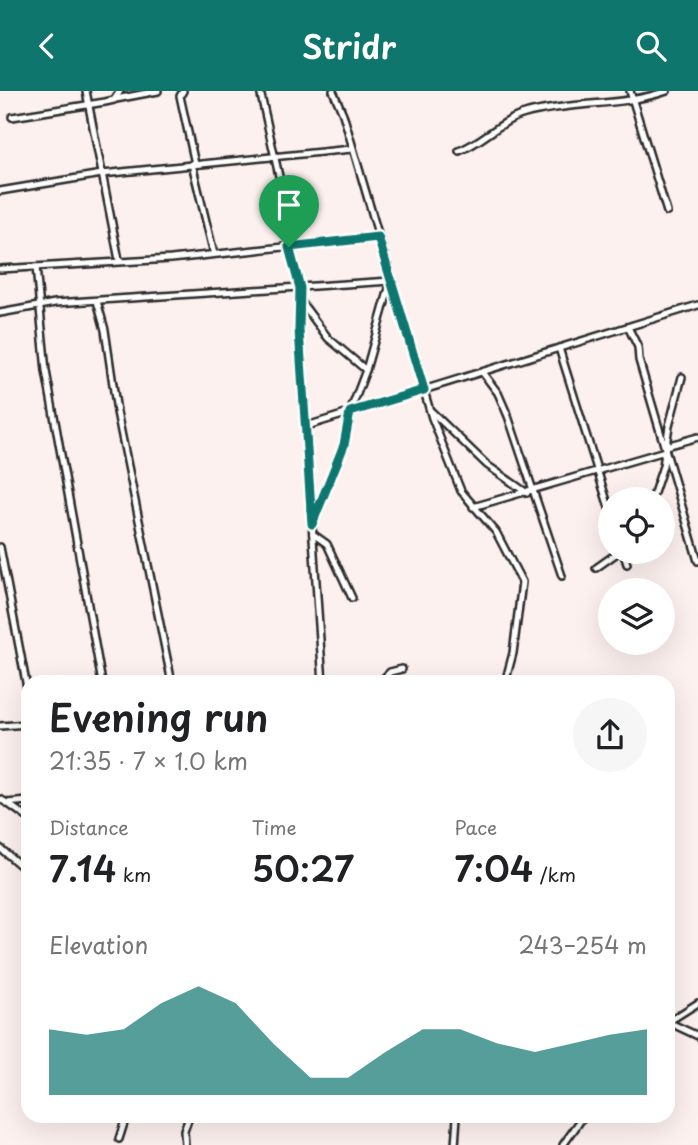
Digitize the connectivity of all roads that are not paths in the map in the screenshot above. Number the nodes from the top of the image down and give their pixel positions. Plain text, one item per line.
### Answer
1 (86, 91) edge
2 (120, 91) edge
3 (158, 91) edge
4 (174, 91) edge
5 (260, 91) edge
6 (333, 91) edge
7 (630, 91) edge
8 (667, 91) edge
9 (182, 93) edge
10 (114, 100) junction
11 (632, 101) junction
12 (89, 104) junction
13 (12, 117) dead end
14 (352, 149) junction
15 (460, 151) dead end
16 (274, 158) junction
17 (194, 164) junction
18 (102, 174) junction
19 (0, 191) edge
20 (667, 212) dead end
21 (378, 237) junction
22 (290, 246) junction
23 (214, 254) junction
24 (119, 260) junction
25 (36, 267) junction
26 (0, 269) edge
27 (391, 281) junction
28 (300, 288) junction
29 (299, 299) junction
30 (97, 300) junction
31 (698, 305) edge
32 (38, 306) junction
33 (0, 313) edge
34 (628, 327) junction
35 (559, 348) junction
36 (367, 372) junction
37 (482, 372) junction
38 (682, 377) dead end
39 (424, 390) junction
40 (429, 409) junction
41 (350, 412) junction
42 (307, 426) junction
43 (698, 437) edge
44 (665, 449) junction
45 (597, 471) junction
46 (602, 487) edge
47 (655, 487) edge
48 (530, 492) junction
49 (473, 507) junction
50 (312, 524) junction
51 (313, 534) junction
52 (0, 547) edge
53 (698, 561) edge
54 (602, 564) edge
55 (596, 568) dead end
56 (562, 576) dead end
57 (352, 598) dead end
58 (402, 669) dead end
59 (25, 675) edge
60 (101, 675) edge
61 (170, 675) edge
62 (322, 675) edge
63 (387, 675) edge
64 (507, 675) edge
65 (21, 724) edge
66 (0, 726) edge
67 (0, 799) edge
68 (21, 802) edge
69 (7, 803) junction
70 (21, 813) edge
71 (0, 848) edge
72 (21, 866) edge
73 (698, 1003) edge
74 (675, 1018) edge
75 (677, 1027) edge
76 (698, 1036) edge
77 (124, 1123) edge
78 (187, 1123) edge
79 (457, 1123) edge
80 (579, 1123) edge
81 (119, 1139) dead end
82 (186, 1145) edge
83 (455, 1145) edge
84 (563, 1145) edge

1 - 12 street
2 - 10 street
3 - 10 street
4 - 9 street
5 - 16 street
6 - 14 street
7 - 11 street
8 - 11 street
9 - 17 street
10 - 12 street
11 - 15 street
11 - 20 street
12 - 13 street
12 - 18 street
14 - 16 street
14 - 21 street
16 - 17 street
16 - 22 street
17 - 18 street
17 - 23 street
18 - 19 street
18 - 24 street
21 - 22 street
21 - 27 street
22 - 23 street
22 - 28 street
23 - 24 street
24 - 25 street
25 - 26 street
25 - 32 street
27 - 28 street
27 - 36 street
27 - 39 street
28 - 29 street
28 - 30 street
29 - 36 street
29 - 42 street
30 - 32 street
30 - 61 street
31 - 34 street
32 - 33 street
32 - 60 street
34 - 35 street
34 - 44 street
35 - 37 street
35 - 45 street
36 - 41 street
37 - 39 street
37 - 48 street
38 - 44 street
39 - 40 street
39 - 41 street
40 - 48 street
40 - 49 street
41 - 42 street
41 - 50 street
42 - 50 street
43 - 44 street
44 - 45 street
44 - 47 street
44 - 53 street
45 - 46 street
45 - 48 street
48 - 49 street
48 - 56 street
49 - 64 street
50 - 51 street
51 - 57 street
51 - 62 street
52 - 59 street
54 - 55 street
58 - 63 street
65 - 66 street
67 - 69 street
68 - 69 street
69 - 70 street
71 - 72 street
73 - 74 street
75 - 76 street
77 - 81 street
78 - 82 street
79 - 83 street
80 - 84 street

